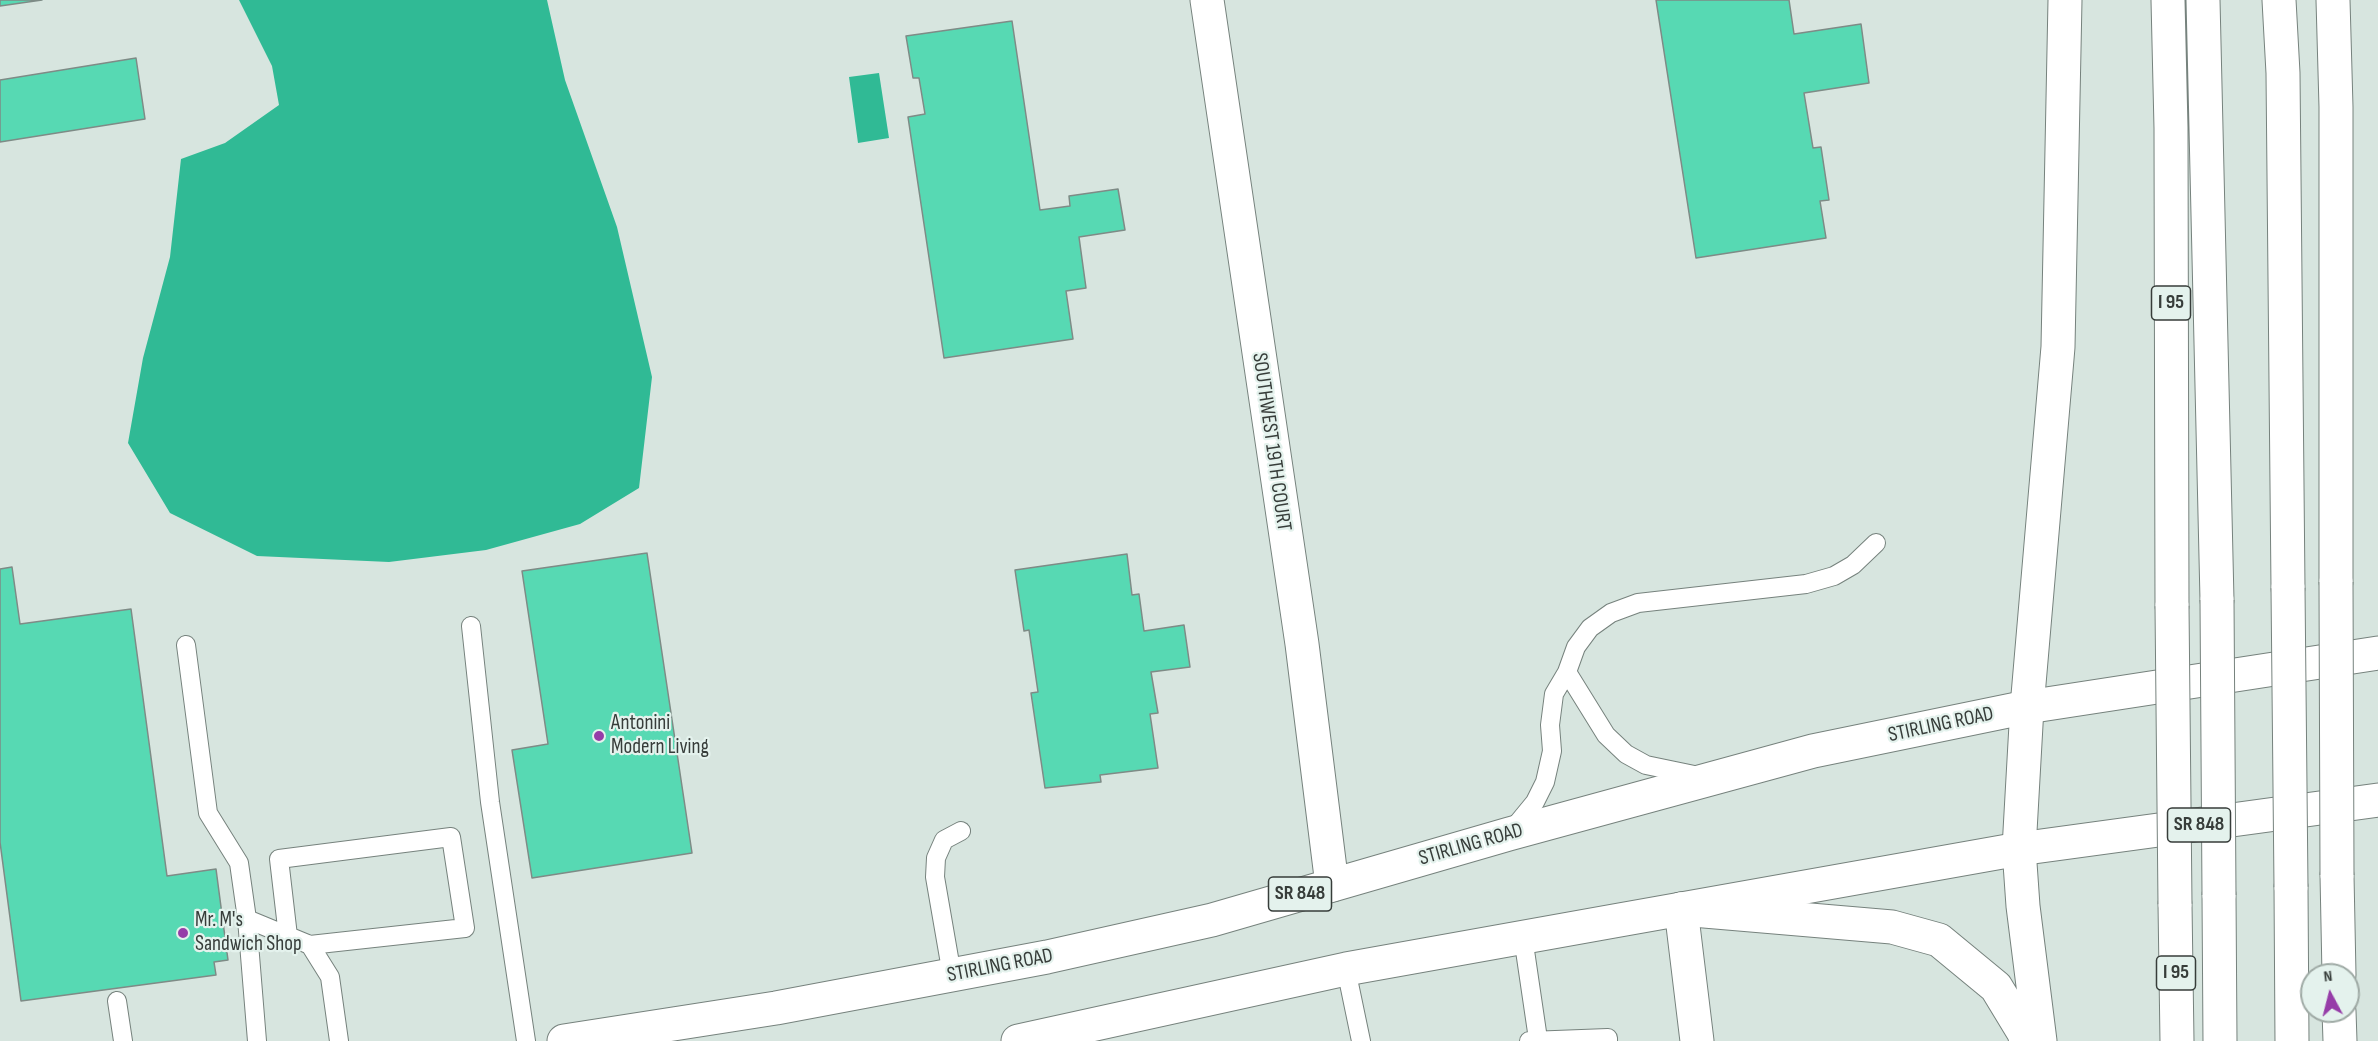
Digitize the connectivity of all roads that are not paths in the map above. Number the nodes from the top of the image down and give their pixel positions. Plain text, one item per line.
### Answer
1 (1207, 0) edge
2 (2065, 0) edge
3 (2168, 0) edge
4 (2203, 0) edge
5 (2279, 0) edge
6 (2333, 0) edge
7 (1876, 543) dead end
8 (471, 626) dead end
9 (186, 645) dead end
10 (2378, 653) edge
11 (1567, 672) junction
12 (2027, 707) junction
13 (1711, 778) junction
14 (2378, 800) edge
15 (961, 831) dead end
16 (1509, 834) junction
17 (2019, 849) junction
18 (1332, 885) junction
19 (1681, 909) junction
20 (247, 919) junction
21 (288, 936) junction
22 (1523, 937) junction
23 (310, 945) junction
24 (2339, 963) edge
25 (1346, 969) junction
26 (951, 975) junction
27 (117, 1000) dead end
28 (2339, 1023) edge
29 (1532, 1040) edge
30 (123, 1041) edge
31 (257, 1041) edge
32 (339, 1041) edge
33 (526, 1041) edge
34 (564, 1041) edge
35 (1017, 1041) edge
36 (1361, 1041) edge
37 (1608, 1041) edge
38 (1697, 1041) edge
39 (2026, 1041) edge
40 (2040, 1041) edge
41 (2177, 1041) edge
42 (2220, 1041) edge
43 (2292, 1041) edge
44 (2340, 1041) edge

1 - 18 main road, SOUTHWEST 19TH COURT
2 - 12 main road
3 - 41 main road, I 95, bridge
4 - 42 main road, bridge
5 - 43 main road, bridge
6 - 24 main road, bridge
7 - 11 lane
8 - 33 lane
9 - 20 lane
10 - 12 main road, STIRLING ROAD / SR 848
11 - 13 lane
11 - 16 lane
12 - 13 main road, STIRLING ROAD / SR 848
12 - 17 main road
13 - 16 main road, STIRLING ROAD / SR 848
14 - 17 main road, SR 848
15 - 26 lane
16 - 18 main road, STIRLING ROAD / SR 848
17 - 19 main road, SR 848
17 - 40 main road
18 - 26 main road, STIRLING ROAD / SR 848
19 - 22 main road, SR 848
19 - 38 main road
19 - 39 main road
20 - 21 lane
20 - 31 lane
21 - 23 lane
21 - 23 lane
22 - 25 main road, SR 848
22 - 29 lane
23 - 32 lane
25 - 35 main road, SR 848
25 - 36 lane
26 - 34 main road, STIRLING ROAD / SR 848
27 - 30 lane
28 - 44 main road
29 - 37 lane

